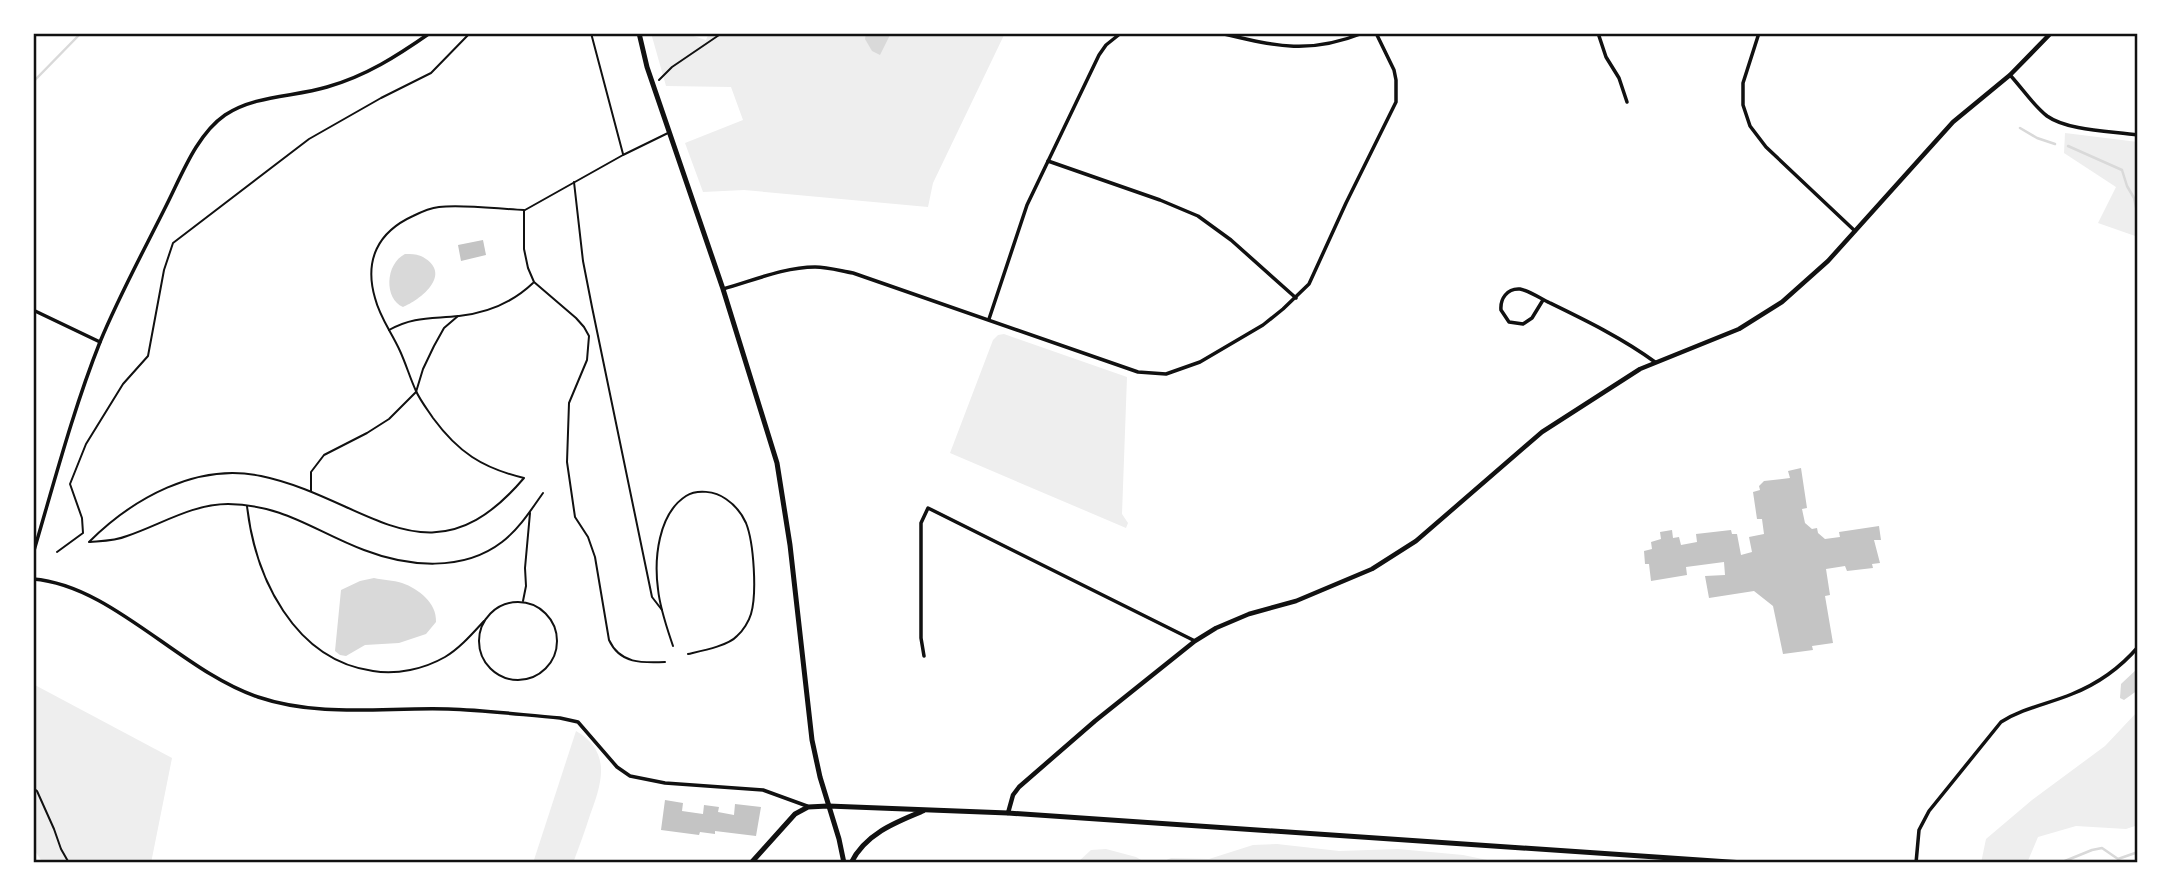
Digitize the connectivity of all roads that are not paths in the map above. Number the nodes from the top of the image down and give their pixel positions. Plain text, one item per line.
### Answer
1 (430, 33) edge
2 (591, 33) edge
3 (639, 33) edge
4 (1121, 33) edge
5 (1220, 33) edge
6 (1363, 33) edge
7 (1376, 33) edge
8 (1598, 33) edge
9 (1759, 33) edge
10 (2051, 33) edge
11 (2010, 75) junction
12 (1627, 102) dead end
13 (670, 133) junction
14 (2138, 135) edge
15 (623, 155) junction
16 (1048, 161) junction
17 (574, 182) junction
18 (524, 210) junction
19 (1856, 231) junction
20 (534, 282) junction
21 (723, 289) junction
22 (1296, 298) junction
23 (1543, 300) junction
24 (33, 310) edge
25 (458, 316) junction
26 (989, 319) junction
27 (388, 330) junction
28 (100, 342) junction
29 (1655, 362) junction
30 (416, 392) junction
31 (311, 492) junction
32 (543, 493) dead end
33 (247, 506) junction
34 (530, 512) junction
35 (33, 554) edge
36 (33, 579) edge
37 (522, 603) junction
38 (662, 610) junction
39 (484, 621) junction
40 (1195, 641) junction
41 (673, 646) dead end
42 (2138, 647) edge
43 (688, 654) dead end
44 (924, 656) dead end
45 (665, 662) dead end
46 (828, 806) junction
47 (808, 807) junction
48 (927, 809) junction
49 (1007, 813) junction
50 (751, 863) edge
51 (844, 863) edge
52 (851, 863) edge
53 (1744, 863) edge
54 (1916, 863) edge

1 - 28 street
2 - 15 lane
3 - 13 main road
4 - 16 street
5 - 6 street
7 - 22 street
8 - 12 street
9 - 19 street
10 - 11 street
11 - 14 street
11 - 19 street
13 - 15 lane
13 - 21 main road
15 - 17 lane
16 - 22 street
16 - 26 street
17 - 18 lane
17 - 38 lane
18 - 20 lane
18 - 27 lane
19 - 29 street
20 - 25 lane
20 - 45 lane
21 - 26 street
21 - 46 main road
22 - 26 street
23 - 23 street
23 - 29 street
24 - 28 street
25 - 27 lane
25 - 30 lane
27 - 30 lane
28 - 35 street
29 - 40 street
30 - 31 lane
30 - 31 lane
31 - 33 lane
32 - 34 lane
33 - 34 lane
33 - 39 lane
34 - 37 lane
36 - 47 street
37 - 39 lane
37 - 39 lane
38 - 41 lane
38 - 43 lane
40 - 44 street
40 - 49 street
42 - 54 street
46 - 47 main road
46 - 48 main road
46 - 51 main road
47 - 50 main road
48 - 49 main road
48 - 52 main road
49 - 53 main road

